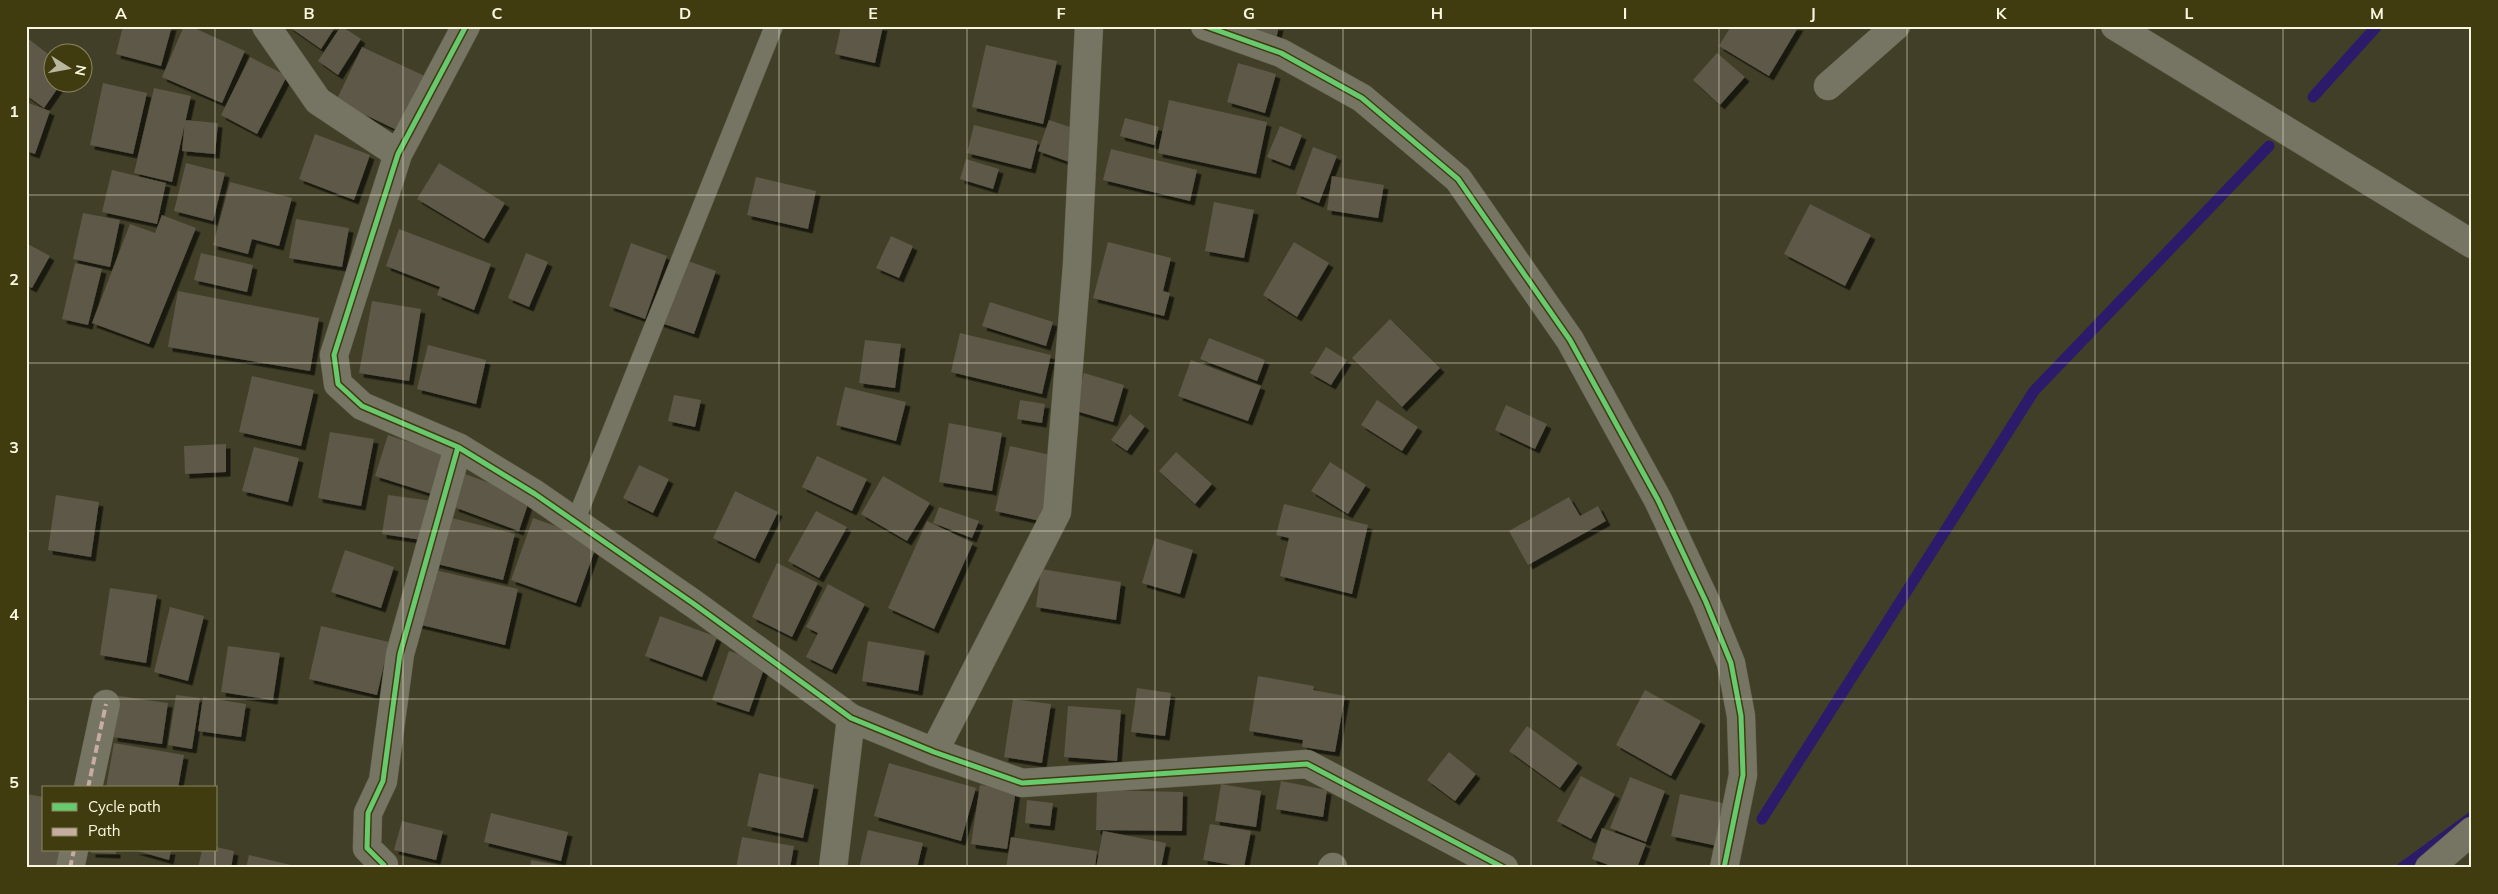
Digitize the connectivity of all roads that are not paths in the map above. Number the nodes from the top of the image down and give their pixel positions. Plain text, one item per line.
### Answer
1 (266, 26) edge
2 (466, 26) edge
3 (774, 26) edge
4 (1089, 26) edge
5 (1205, 26) edge
6 (1896, 26) edge
7 (2115, 26) edge
8 (1828, 86) dead end
9 (398, 154) junction
10 (2472, 244) edge
11 (458, 447) junction
12 (575, 522) junction
13 (106, 704) dead end
14 (851, 718) junction
15 (934, 752) junction
16 (88, 786) edge
17 (2472, 832) edge
18 (74, 852) edge
19 (70, 868) edge
20 (384, 868) edge
21 (833, 868) edge
22 (1504, 868) edge
23 (1724, 868) edge
24 (2429, 868) edge

1 - 9 street
2 - 9 street
3 - 12 lane
4 - 15 street
5 - 23 street
6 - 8 street
7 - 10 street
9 - 11 street
11 - 12 street
11 - 20 street
12 - 14 street
13 - 16 street
14 - 15 street
14 - 21 street
15 - 22 street
17 - 24 street
18 - 19 street

